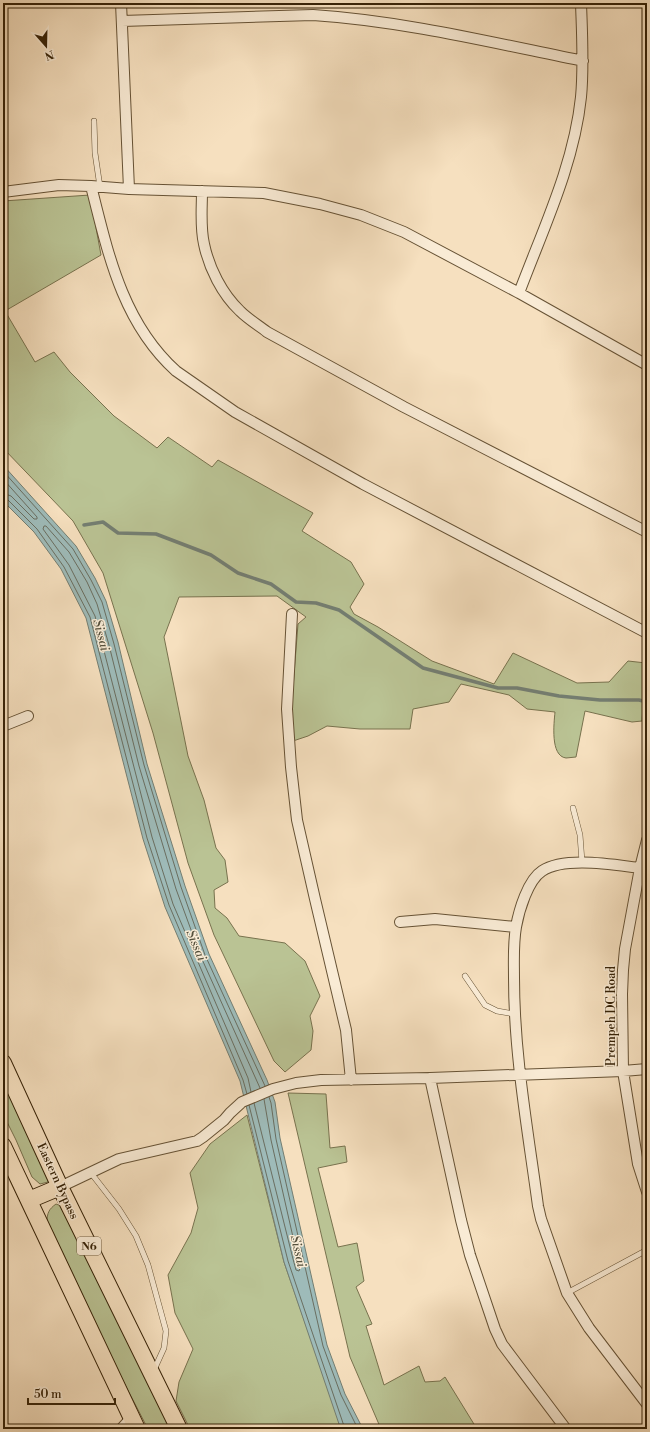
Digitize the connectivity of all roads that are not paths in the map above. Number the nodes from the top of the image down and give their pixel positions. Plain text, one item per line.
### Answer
1 (121, 3) edge
2 (581, 3) edge
3 (122, 21) junction
4 (583, 61) junction
5 (94, 120) dead end
6 (96, 187) junction
7 (129, 189) junction
8 (202, 191) junction
9 (3, 192) edge
10 (519, 293) junction
11 (647, 365) edge
12 (647, 532) edge
13 (292, 614) dead end
14 (647, 633) edge
15 (28, 716) dead end
16 (3, 726) edge
17 (573, 808) dead end
18 (646, 846) edge
19 (582, 862) junction
20 (640, 868) junction
21 (400, 922) dead end
22 (516, 927) junction
23 (465, 976) dead end
24 (514, 1014) junction
25 (3, 1062) edge
26 (647, 1069) edge
27 (623, 1071) junction
28 (521, 1075) junction
29 (430, 1078) junction
30 (351, 1080) junction
31 (3, 1146) edge
32 (90, 1174) junction
33 (60, 1186) junction
34 (647, 1192) edge
35 (29, 1200) junction
36 (647, 1250) edge
37 (567, 1293) junction
38 (152, 1375) junction
39 (647, 1404) edge
40 (130, 1425) edge
41 (179, 1429) edge
42 (566, 1429) edge

1 - 3 street
2 - 4 street
3 - 4 street
3 - 7 street
4 - 10 street
5 - 6 lane
6 - 7 street
6 - 9 street
6 - 14 street
7 - 8 street
8 - 10 street
8 - 12 street
10 - 11 street
13 - 30 street
15 - 16 street
17 - 19 lane
18 - 20 street, Prempeh DC Road
19 - 20 street
19 - 22 street
20 - 27 street, Prempeh DC Road
21 - 22 street
22 - 24 street
23 - 24 lane
24 - 28 street
25 - 33 highway, Eastern Bypass / N6
26 - 27 street
27 - 28 street
27 - 34 street, Prempeh DC Road
28 - 29 street
28 - 37 street
29 - 30 street
29 - 42 street
30 - 32 street
31 - 35 highway
32 - 33 street
32 - 38 lane
33 - 35 highway
33 - 38 highway, Eastern Bypass / N6
35 - 40 highway
36 - 37 lane
37 - 39 street
38 - 41 highway, Eastern Bypass / N6

